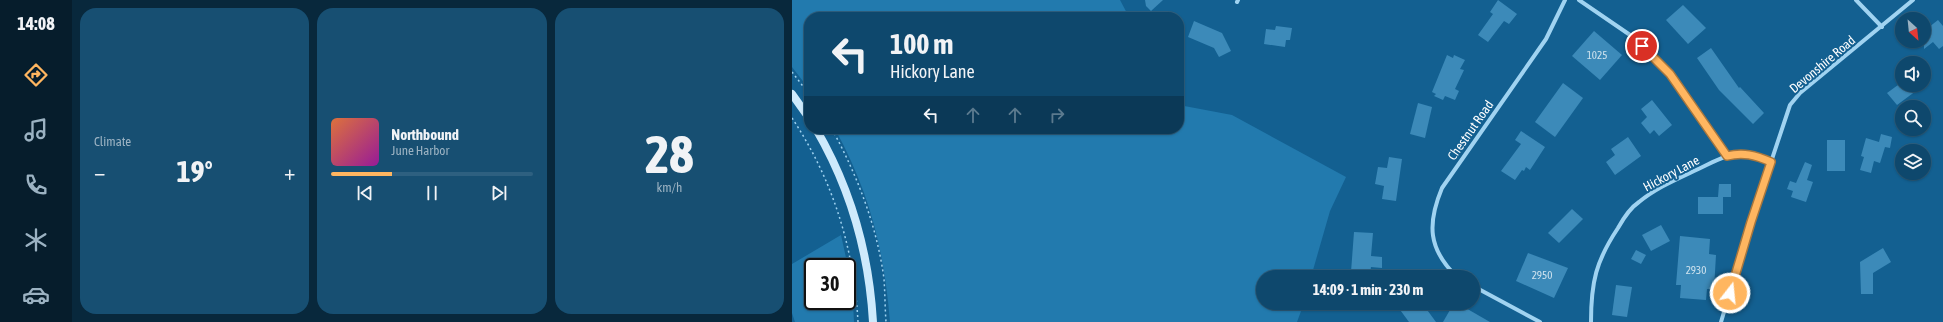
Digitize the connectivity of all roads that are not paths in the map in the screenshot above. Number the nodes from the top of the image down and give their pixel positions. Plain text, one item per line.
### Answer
1 (1565, 0) edge
2 (1579, 0) edge
3 (1856, 0) edge
4 (1913, 0) edge
5 (1882, 27) junction
6 (792, 94) edge
7 (804, 111) edge
8 (819, 134) edge
9 (1727, 156) junction
10 (1771, 162) junction
11 (1450, 270) edge
12 (1480, 290) edge
13 (872, 322) edge
14 (1540, 322) edge
15 (1591, 322) edge
16 (1722, 322) edge

1 - 11 street, Chestnut Road
2 - 9 street
3 - 5 street
4 - 5 street, Devonshire Road
5 - 10 street, Devonshire Road
6 - 7 main road
8 - 13 main road
9 - 10 street, Hickory Lane
9 - 15 street, Hickory Lane
10 - 16 street, Devonshire Road
12 - 14 street

